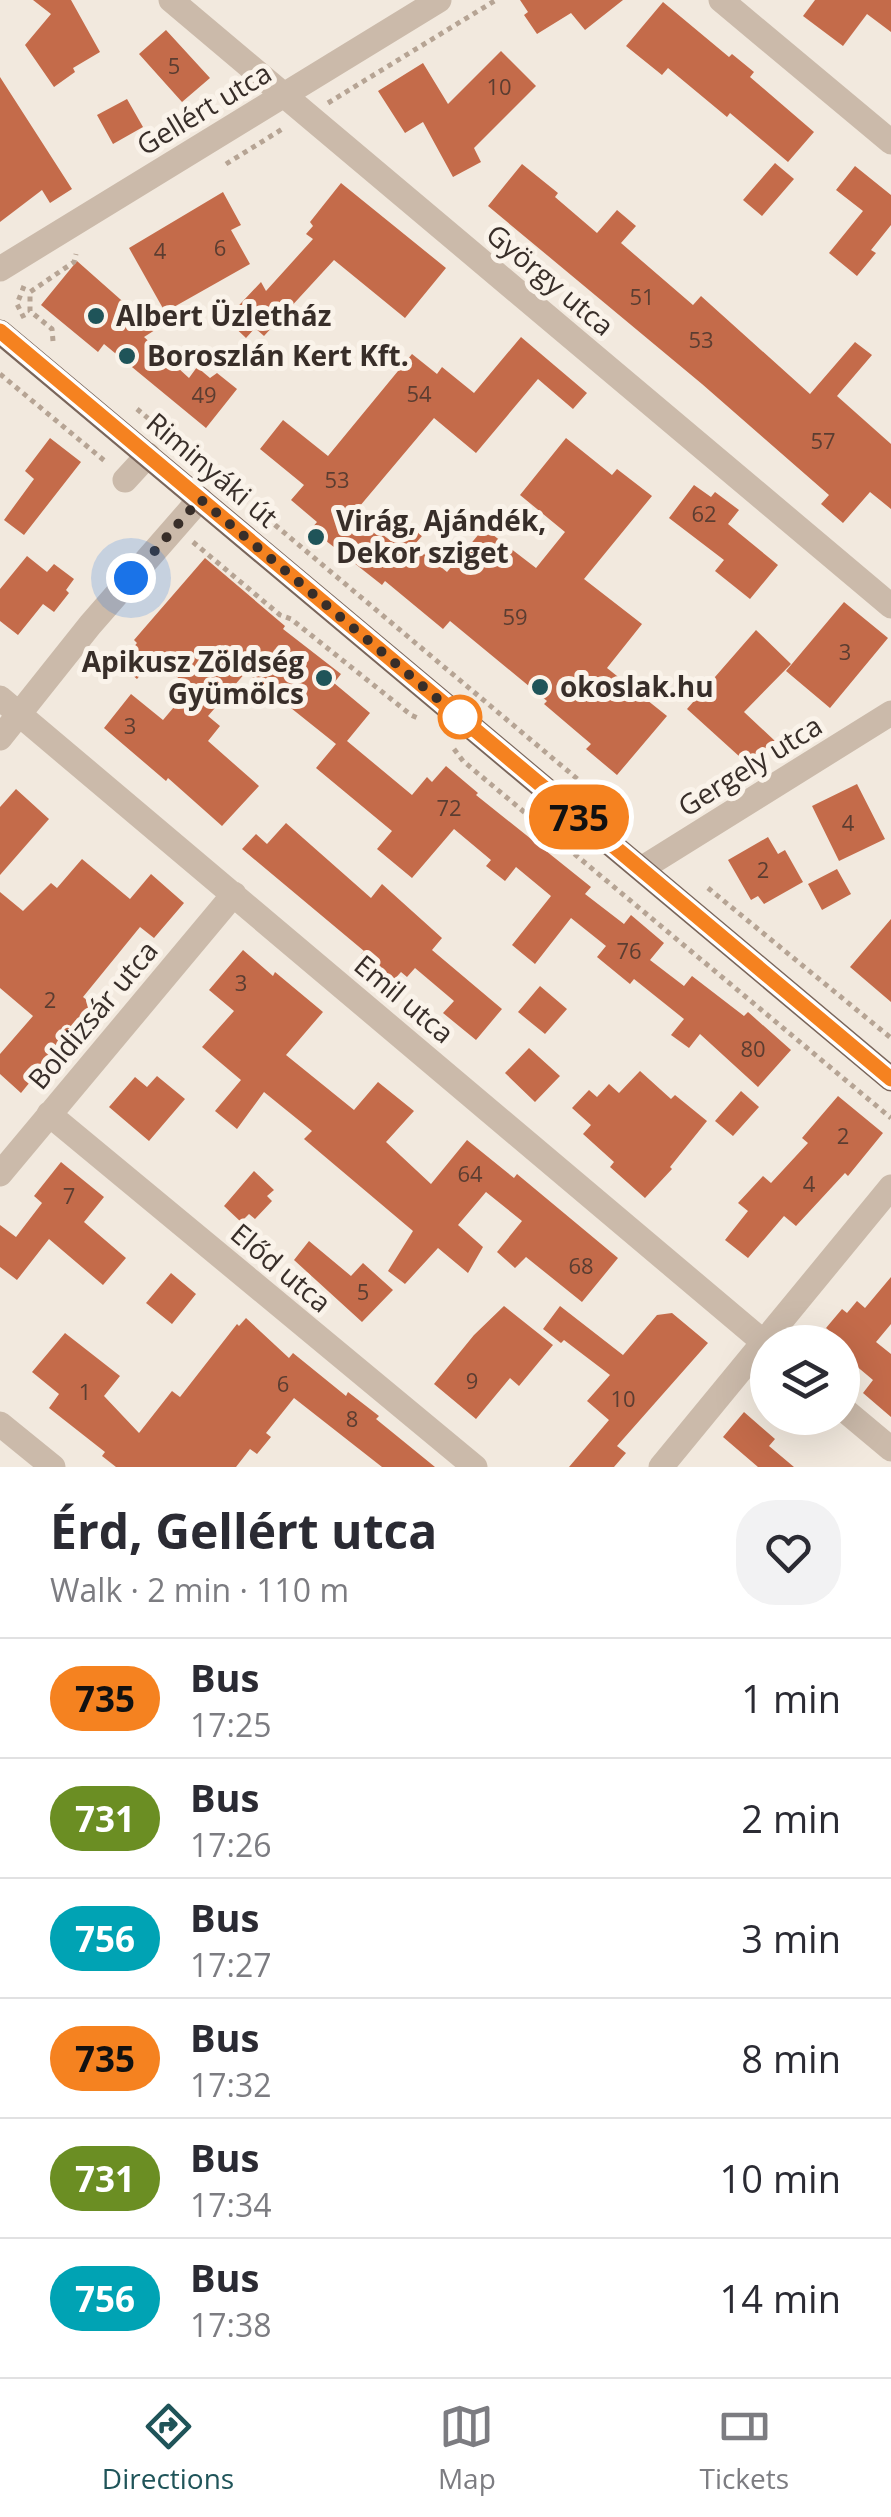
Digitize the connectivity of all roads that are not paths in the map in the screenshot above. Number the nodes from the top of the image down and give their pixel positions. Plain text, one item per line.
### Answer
1 (171, 0) edge
2 (439, 0) edge
3 (721, 0) edge
4 (285, 95) junction
5 (891, 142) edge
6 (0, 268) edge
7 (0, 332) edge
8 (148, 455) junction
9 (126, 480) road end
10 (200, 499) junction
11 (891, 606) edge
12 (10, 707) edge
13 (891, 713) edge
14 (0, 738) edge
15 (641, 869) junction
16 (234, 894) junction
17 (891, 1079) edge
18 (49, 1114) junction
19 (0, 1174) edge
20 (891, 1186) edge
21 (781, 1325) edge
22 (750, 1330) edge
23 (750, 1363) edge
24 (860, 1423) edge
25 (0, 1424) edge
26 (891, 1449) edge
27 (53, 1467) edge
28 (476, 1467) edge
29 (661, 1467) edge

1 - 4 street, György utca
2 - 4 street, Gellért utca
3 - 5 street
4 - 6 street, Gellért utca
4 - 11 street, György utca
7 - 8 main road, Riminyáki út
8 - 9 street
8 - 10 main road, Riminyáki út
10 - 12 street
10 - 15 main road, Riminyáki út
12 - 14 street
12 - 16 street, Emil utca
13 - 15 street, Gergely utca
15 - 17 main road, Riminyáki út
16 - 18 street, Boldizsár utca
16 - 22 street, Emil utca
18 - 19 street, Boldizsár utca
18 - 28 street, Előd utca
20 - 21 street
23 - 29 street
24 - 26 street
25 - 27 street

